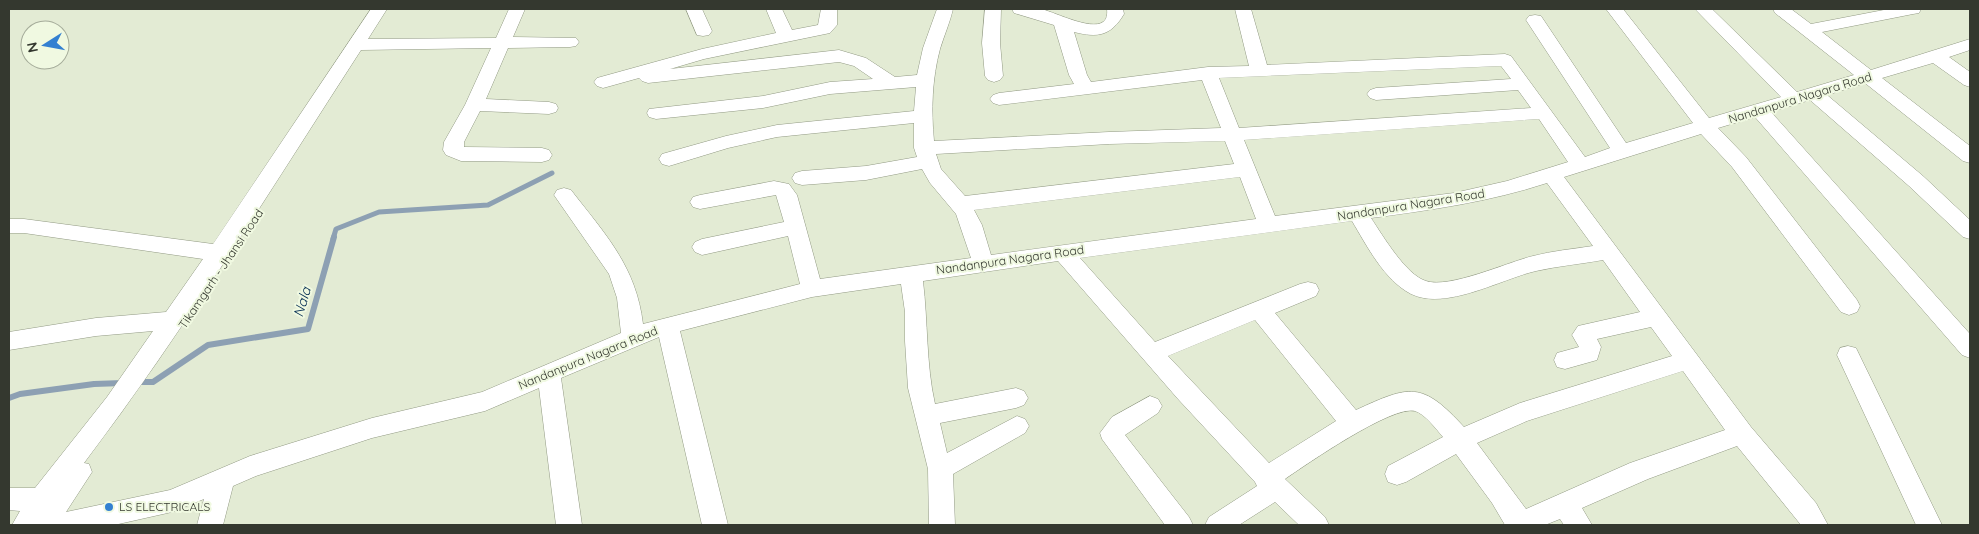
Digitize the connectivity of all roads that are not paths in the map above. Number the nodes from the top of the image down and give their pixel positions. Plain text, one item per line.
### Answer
1 (379, 9) edge
2 (395, 9) edge
3 (516, 9) edge
4 (694, 9) edge
5 (774, 9) edge
6 (829, 9) edge
7 (945, 9) edge
8 (993, 9) edge
9 (1020, 9) edge
10 (1115, 9) edge
11 (1243, 9) edge
12 (1614, 9) edge
13 (1703, 9) edge
14 (1781, 9) edge
15 (1913, 9) edge
16 (1535, 20) dead end
17 (1062, 22) junction
18 (703, 30) dead end
19 (1808, 30) junction
20 (786, 36) junction
21 (570, 42) dead end
22 (502, 44) junction
23 (1970, 44) edge
24 (364, 45) junction
25 (1936, 56) junction
26 (1259, 70) junction
27 (1208, 73) junction
28 (994, 76) dead end
29 (648, 77) dead end
30 (1869, 77) junction
31 (926, 80) junction
32 (1970, 81) edge
33 (602, 82) dead end
34 (890, 83) junction
35 (1523, 84) junction
36 (1086, 88) junction
37 (1376, 94) dead end
38 (1804, 97) junction
39 (999, 99) dead end
40 (474, 106) junction
41 (549, 108) dead end
42 (1759, 110) junction
43 (656, 113) dead end
44 (1543, 113) junction
45 (924, 116) junction
46 (1705, 126) junction
47 (1233, 135) junction
48 (1622, 152) junction
49 (926, 154) junction
50 (542, 155) dead end
51 (1970, 156) edge
52 (669, 159) dead end
53 (1581, 166) junction
54 (1246, 169) junction
55 (1552, 175) junction
56 (802, 178) dead end
57 (564, 195) dead end
58 (700, 202) dead end
59 (961, 204) junction
60 (1358, 214) junction
61 (9, 226) edge
62 (1269, 226) junction
63 (795, 227) junction
64 (1970, 232) edge
65 (702, 247) dead end
66 (1063, 252) junction
67 (1607, 252) junction
68 (218, 253) junction
69 (983, 264) junction
70 (911, 274) junction
71 (812, 289) junction
72 (1308, 290) dead end
73 (1849, 306) dead end
74 (1259, 309) junction
75 (1655, 317) junction
76 (172, 320) junction
77 (668, 326) junction
78 (633, 338) junction
79 (9, 341) edge
80 (1970, 348) edge
81 (1151, 353) junction
82 (1848, 354) dead end
83 (153, 358) junction
84 (1565, 360) dead end
85 (1687, 360) junction
86 (548, 374) junction
87 (1016, 398) dead end
88 (122, 403) junction
89 (1150, 406) dead end
90 (926, 416) junction
91 (1352, 424) junction
92 (1017, 426) dead end
93 (1742, 434) junction
94 (1460, 440) junction
95 (940, 468) junction
96 (1398, 474) dead end
97 (222, 479) junction
98 (1271, 482) junction
99 (9, 499) edge
100 (41, 500) junction
101 (1564, 504) junction
102 (1520, 524) edge
103 (24, 525) edge
104 (42, 525) edge
105 (62, 525) edge
106 (210, 525) edge
107 (569, 525) edge
108 (715, 525) edge
109 (942, 525) edge
110 (1180, 525) edge
111 (1218, 525) edge
112 (1316, 525) edge
113 (1579, 525) edge
114 (1815, 525) edge
115 (1929, 525) edge

1 - 24 street
2 - 24 street, Tikamgarh - Jhansi Road
3 - 22 street
4 - 18 street
5 - 20 street
6 - 20 street
7 - 31 street
8 - 28 street
9 - 17 street
10 - 17 street
11 - 26 street
12 - 46 street
13 - 38 street
14 - 19 street
15 - 19 street
16 - 48 street
17 - 36 street
19 - 30 street
20 - 33 street
21 - 22 street
22 - 24 street
22 - 40 street
23 - 25 street, Nandanpura Nagara Road
24 - 68 street
24 - 83 street, Tikamgarh - Jhansi Road
25 - 30 street, Nandanpura Nagara Road
25 - 32 street
26 - 27 street
26 - 35 street
27 - 36 street
27 - 47 street
29 - 34 street
30 - 38 street, Nandanpura Nagara Road
30 - 51 street
31 - 34 street
31 - 45 street
34 - 43 street
35 - 37 street
35 - 44 street
36 - 39 street
38 - 42 street, Nandanpura Nagara Road
38 - 64 street
40 - 41 street
40 - 50 street
42 - 46 street, Nandanpura Nagara Road
42 - 80 street
44 - 47 street
44 - 53 street
45 - 49 street
45 - 52 street
46 - 48 street, Nandanpura Nagara Road
46 - 73 street
47 - 49 street
47 - 54 street
48 - 53 street, Nandanpura Nagara Road
49 - 56 street
49 - 59 street
53 - 55 street, Nandanpura Nagara Road
54 - 59 street
54 - 62 street
55 - 60 street, Nandanpura Nagara Road
55 - 67 street
57 - 78 street
58 - 63 street
59 - 69 street
60 - 62 street, Nandanpura Nagara Road
60 - 67 street
61 - 68 street
62 - 66 street, Nandanpura Nagara Road
63 - 65 street
63 - 71 street
66 - 69 street, Nandanpura Nagara Road
66 - 81 street
67 - 75 street
68 - 76 street
69 - 70 street, Nandanpura Nagara Road
70 - 71 street, Nandanpura Nagara Road
70 - 90 street
71 - 77 street, Nandanpura Nagara Road
72 - 74 street
74 - 81 street
74 - 91 street
75 - 84 street
75 - 85 street
76 - 79 street
76 - 83 street
77 - 78 street, Nandanpura Nagara Road
77 - 108 street
78 - 86 street, Nandanpura Nagara Road
81 - 98 street
82 - 115 street
83 - 88 street
85 - 93 street
85 - 94 street
86 - 97 street, Nandanpura Nagara Road
86 - 107 street
87 - 90 street
88 - 100 street
88 - 104 street
89 - 110 street
90 - 95 street
91 - 94 street
91 - 98 street
92 - 95 street
93 - 101 street
93 - 114 street
94 - 96 street
94 - 102 street
95 - 109 street
97 - 105 street, Nandanpura Nagara Road
97 - 106 street
98 - 111 street
98 - 112 street
99 - 100 street
100 - 103 street
101 - 102 street
101 - 113 street

